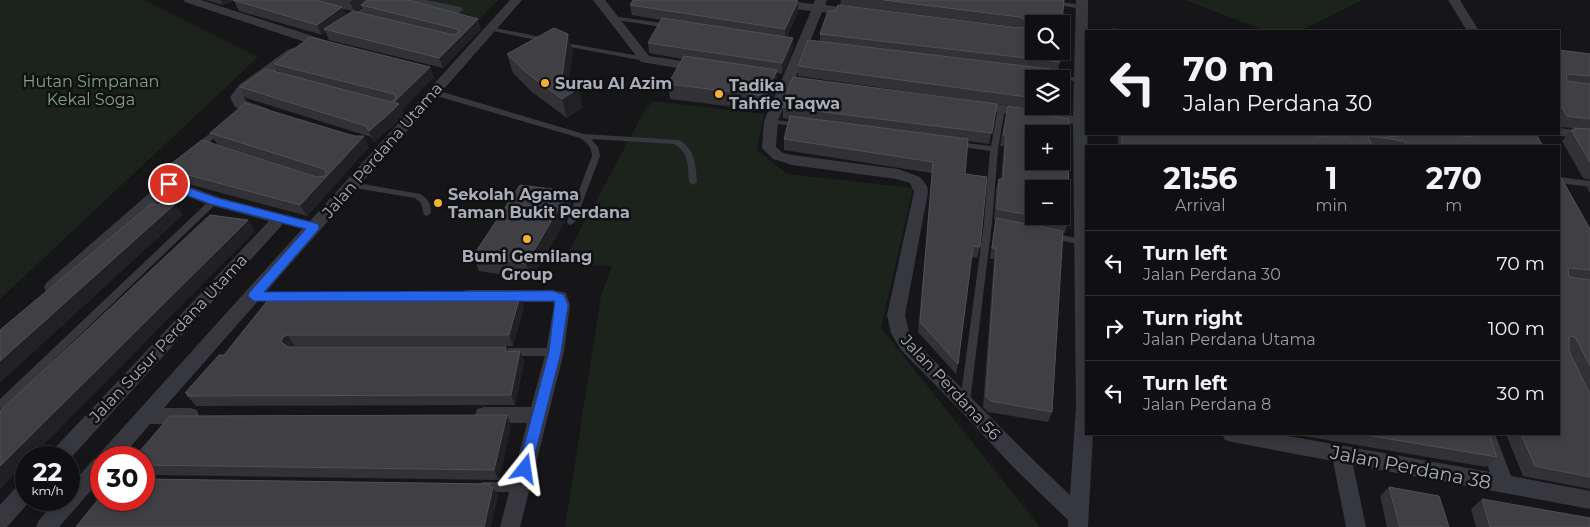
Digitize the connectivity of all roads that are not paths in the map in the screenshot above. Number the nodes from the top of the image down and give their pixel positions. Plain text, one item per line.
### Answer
1 (189, 0) edge
2 (378, 0) edge
3 (410, 0) edge
4 (516, 0) edge
5 (599, 0) edge
6 (753, 0) edge
7 (1454, 0) edge
8 (1043, 2) edge
9 (1082, 3) edge
10 (240, 4) edge
11 (819, 4) edge
12 (456, 10) dead end
13 (224, 12) junction
14 (344, 14) edge
15 (865, 14) edge
16 (353, 17) junction
17 (612, 18) junction
18 (363, 19) edge
19 (346, 22) edge
20 (678, 28) edge
21 (490, 29) junction
22 (1471, 30) edge
23 (1084, 32) edge
24 (318, 41) junction
25 (336, 48) edge
26 (645, 59) junction
27 (711, 69) edge
28 (1070, 79) edge
29 (1081, 80) junction
30 (433, 92) junction
31 (962, 104) edge
32 (1001, 109) junction
33 (1082, 115) edge
34 (276, 116) edge
35 (771, 121) junction
36 (226, 126) edge
37 (810, 126) edge
38 (1560, 132) edge
39 (583, 136) junction
40 (1590, 136) edge
41 (945, 143) edge
42 (203, 144) junction
43 (212, 147) edge
44 (994, 149) junction
45 (189, 155) edge
46 (182, 161) edge
47 (1560, 181) edge
48 (167, 182) junction
49 (693, 182) dead end
50 (1560, 183) edge
51 (1590, 184) edge
52 (352, 185) junction
53 (1568, 198) edge
54 (214, 201) junction
55 (1084, 211) edge
56 (427, 213) dead end
57 (279, 219) junction
58 (572, 222) dead end
59 (314, 227) junction
60 (1045, 234) edge
61 (1083, 242) junction
62 (254, 296) junction
63 (274, 296) edge
64 (453, 296) edge
65 (37, 301) edge
66 (1085, 308) edge
67 (497, 352) edge
68 (555, 352) junction
69 (966, 402) junction
70 (0, 405) edge
71 (540, 414) junction
72 (470, 415) edge
73 (145, 416) junction
74 (204, 416) edge
75 (1085, 420) edge
76 (1237, 435) edge
77 (1485, 435) edge
78 (69, 446) edge
79 (119, 446) edge
80 (1341, 454) junction
81 (90, 477) edge
82 (1504, 484) junction
83 (471, 486) edge
84 (520, 487) junction
85 (1590, 500) edge
86 (15, 503) edge
87 (0, 520) edge
88 (1078, 522) edge
89 (46, 527) edge
90 (510, 527) edge
91 (1356, 527) edge

1 - 13 street
2 - 16 lane
3 - 12 street
4 - 21 street, Jalan Perdana Utama
5 - 17 street
6 - 11 street
7 - 22 street
8 - 9 lane
9 - 23 street
10 - 13 street
11 - 15 street
11 - 35 street, Jalan Perdana 56
13 - 24 street
14 - 16 lane
16 - 18 lane
16 - 19 lane
17 - 20 lane
17 - 26 street
21 - 26 lane
21 - 30 street, Jalan Perdana Utama
23 - 29 street
24 - 25 street
24 - 34 street
26 - 27 street
28 - 29 lane
29 - 33 street
30 - 39 lane
30 - 52 street, Jalan Perdana Utama
31 - 32 street
32 - 33 street
32 - 44 lane
33 - 55 street
35 - 37 lane
35 - 69 street, Jalan Perdana 56
36 - 42 lane
38 - 40 street
39 - 49 lane
39 - 58 lane
41 - 44 lane
42 - 43 lane
42 - 45 lane
44 - 69 lane
46 - 48 lane
47 - 51 lane
48 - 54 street
48 - 65 street
50 - 53 street
52 - 56 lane
52 - 59 street, Jalan Perdana Utama
54 - 57 street
54 - 70 lane
55 - 61 street
57 - 59 street
57 - 78 street, Jalan Susur Perdana Utama
59 - 62 street, Jalan Perdana Utama
60 - 61 lane
61 - 66 street
62 - 63 street
62 - 73 street, Jalan Perdana Utama
64 - 68 street
67 - 68 lane
68 - 71 street
69 - 88 street, Jalan Perdana 56
71 - 72 street
71 - 84 street
73 - 74 street
73 - 79 street, Jalan Perdana Utama
75 - 88 street
76 - 80 street, Jalan Perdana 38
77 - 82 street
80 - 82 street, Jalan Perdana 38
80 - 91 street
81 - 89 street
82 - 85 street, Jalan Perdana 38
83 - 84 lane
84 - 90 street
86 - 87 street

